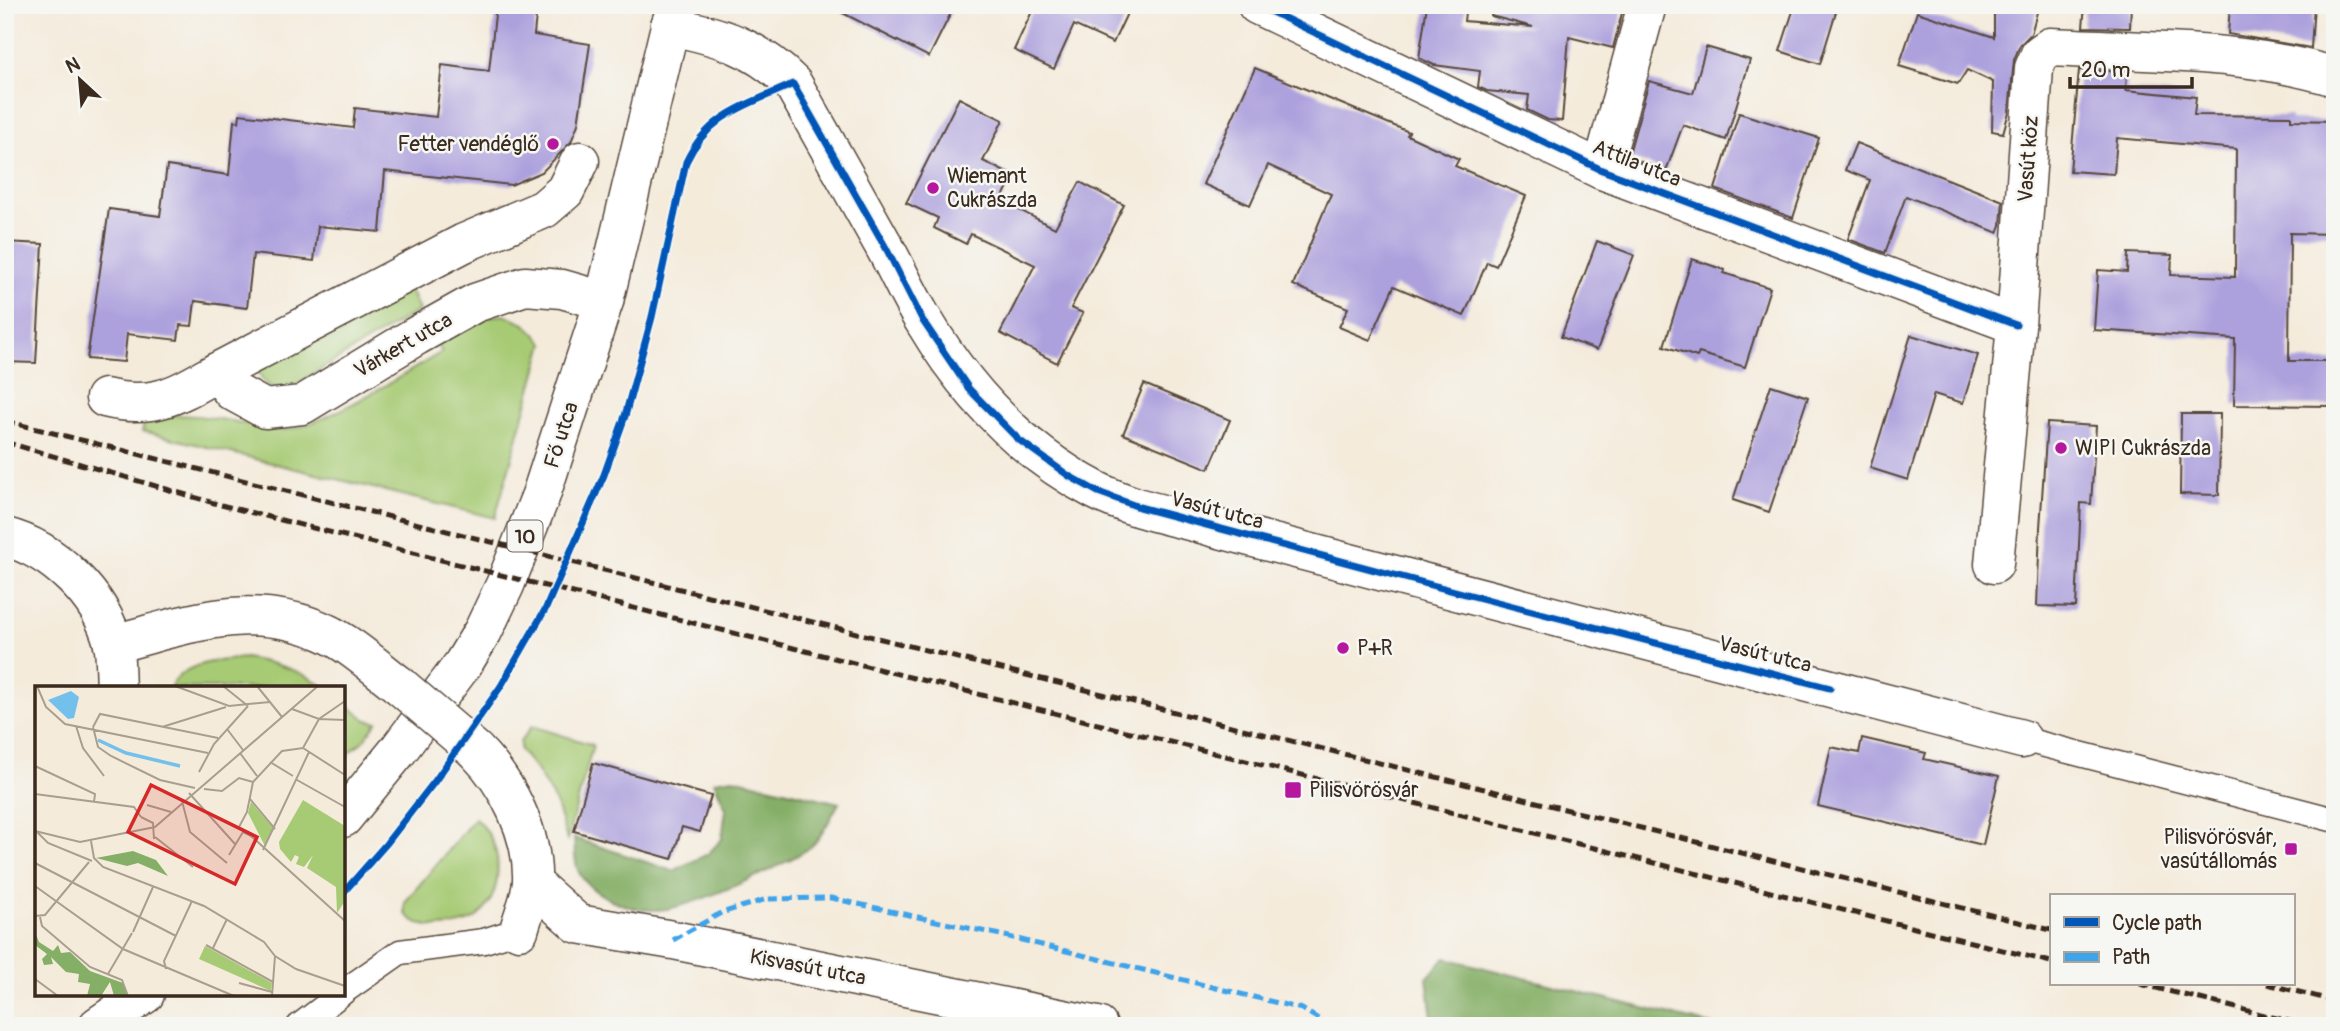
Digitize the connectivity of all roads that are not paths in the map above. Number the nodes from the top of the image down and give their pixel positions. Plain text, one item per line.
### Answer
1 (1257, 5) edge
2 (1647, 5) edge
3 (674, 16) edge
4 (2335, 77) edge
5 (580, 161) dead end
6 (1602, 170) junction
7 (604, 301) junction
8 (2016, 325) junction
9 (217, 372) junction
10 (105, 398) dead end
11 (5, 537) edge
12 (1994, 564) dead end
13 (113, 644) junction
14 (116, 686) edge
15 (2022, 738) joint
16 (345, 816) edge
17 (2332, 822) edge
18 (532, 883) junction
19 (519, 930) joint
20 (345, 991) edge
21 (338, 996) edge
22 (299, 1026) edge
23 (1098, 1026) edge

1 - 6 street, Attila utca
2 - 6 street
3 - 7 street, Fő utca / 10
3 - 15 street, Vasút utca
4 - 8 street, Vasút köz
5 - 9 street
6 - 8 street, Attila utca
7 - 9 street, Várkert utca
7 - 16 street, Fő utca / 10
8 - 12 street, Vasút köz
9 - 10 street
11 - 13 street
13 - 14 street
13 - 18 street, bridge
15 - 17 lane, Vasút utca
18 - 19 street
18 - 23 street, Kisvasút utca
19 - 20 lane
21 - 22 lane

